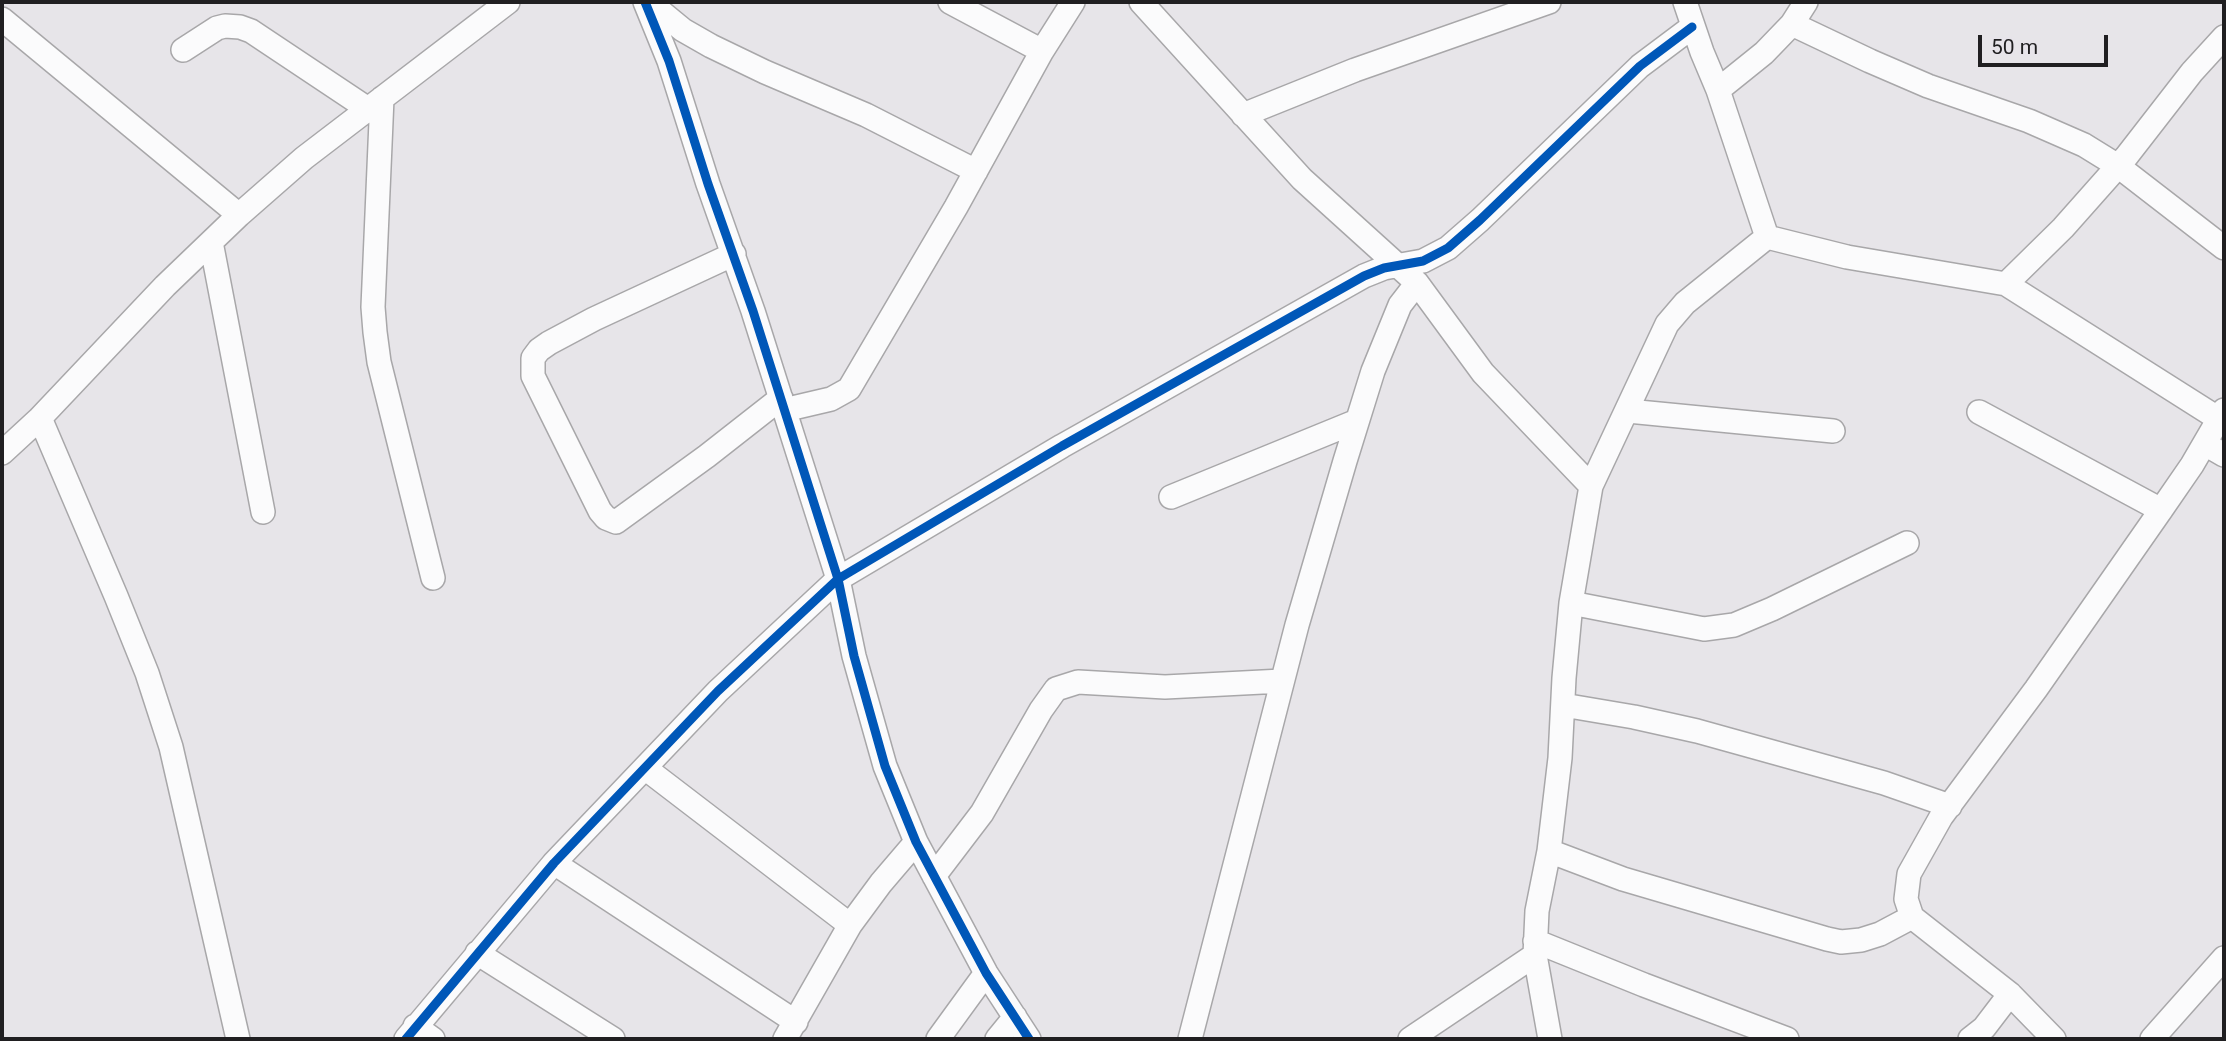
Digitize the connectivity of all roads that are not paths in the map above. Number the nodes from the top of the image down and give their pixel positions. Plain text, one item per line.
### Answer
1 (508, 2) edge
2 (647, 2) edge
3 (950, 2) edge
4 (1073, 2) edge
5 (1141, 2) edge
6 (1549, 2) edge
7 (1685, 2) edge
8 (1807, 2) edge
9 (2, 19) edge
10 (1792, 24) junction
11 (1692, 27) junction
12 (2224, 37) edge
13 (183, 50) dead end
14 (1042, 51) junction
15 (1718, 90) junction
16 (375, 104) junction
17 (1243, 115) junction
18 (2118, 166) junction
19 (976, 171) junction
20 (239, 215) junction
21 (1767, 237) junction
22 (211, 242) junction
23 (2224, 248) edge
24 (734, 254) junction
25 (1409, 275) junction
26 (2006, 284) junction
27 (783, 404) junction
28 (1628, 411) junction
29 (1979, 412) dead end
30 (2222, 415) edge
31 (40, 418) junction
32 (1357, 421) junction
33 (1833, 431) dead end
34 (2214, 449) edge
35 (2, 453) edge
36 (1591, 486) junction
37 (1171, 497) dead end
38 (2161, 510) junction
39 (264, 512) dead end
40 (1907, 543) dead end
41 (433, 578) dead end
42 (838, 579) junction
43 (1571, 603) junction
44 (1282, 681) junction
45 (1563, 705) junction
46 (645, 768) junction
47 (1950, 806) junction
48 (916, 842) junction
49 (1549, 851) junction
50 (554, 863) junction
51 (934, 876) junction
52 (1912, 917) junction
53 (850, 925) junction
54 (1535, 948) junction
55 (477, 953) junction
56 (2224, 958) edge
57 (986, 973) junction
58 (2010, 994) junction
59 (1015, 1017) junction
60 (790, 1031) edge
61 (418, 1035) edge
62 (2047, 1037) edge
63 (239, 1039) edge
64 (613, 1039) edge
65 (938, 1039) edge
66 (997, 1039) edge
67 (1029, 1039) edge
68 (1190, 1039) edge
69 (1410, 1039) edge
70 (1550, 1039) edge
71 (1787, 1039) edge
72 (1970, 1039) edge
73 (2152, 1039) edge

1 - 16 street
2 - 19 street
2 - 24 street
3 - 14 street
4 - 14 street
5 - 17 street
6 - 17 street
7 - 11 street
8 - 10 street
9 - 20 street
10 - 15 street
10 - 18 street
11 - 15 street
11 - 25 street
12 - 18 street
13 - 16 street
14 - 19 street
15 - 21 street
16 - 20 street
16 - 41 street
17 - 25 street
18 - 23 street
18 - 26 street
19 - 27 street
20 - 22 street
21 - 26 street
21 - 28 street
22 - 31 street
22 - 39 street
24 - 27 street
24 - 27 street
25 - 32 street
25 - 36 street
25 - 42 street
26 - 30 street
27 - 42 street
28 - 33 street
28 - 36 street
29 - 38 street
30 - 34 street
31 - 35 street
31 - 63 street
32 - 37 street
32 - 44 street
34 - 38 street
36 - 43 street
38 - 47 street
40 - 43 street
42 - 46 street
42 - 48 street
43 - 45 street
44 - 51 street
44 - 68 street
45 - 47 street
45 - 49 street
46 - 50 street
46 - 53 street
47 - 52 street
48 - 51 street
48 - 53 street
49 - 52 street
49 - 54 street
50 - 55 street
50 - 60 street
51 - 57 street
52 - 58 street
53 - 60 street
54 - 69 street
54 - 70 street
54 - 71 street
55 - 61 street
55 - 64 street
56 - 73 street
57 - 59 street
57 - 65 street
58 - 62 street
58 - 72 street
59 - 66 street
59 - 67 street

